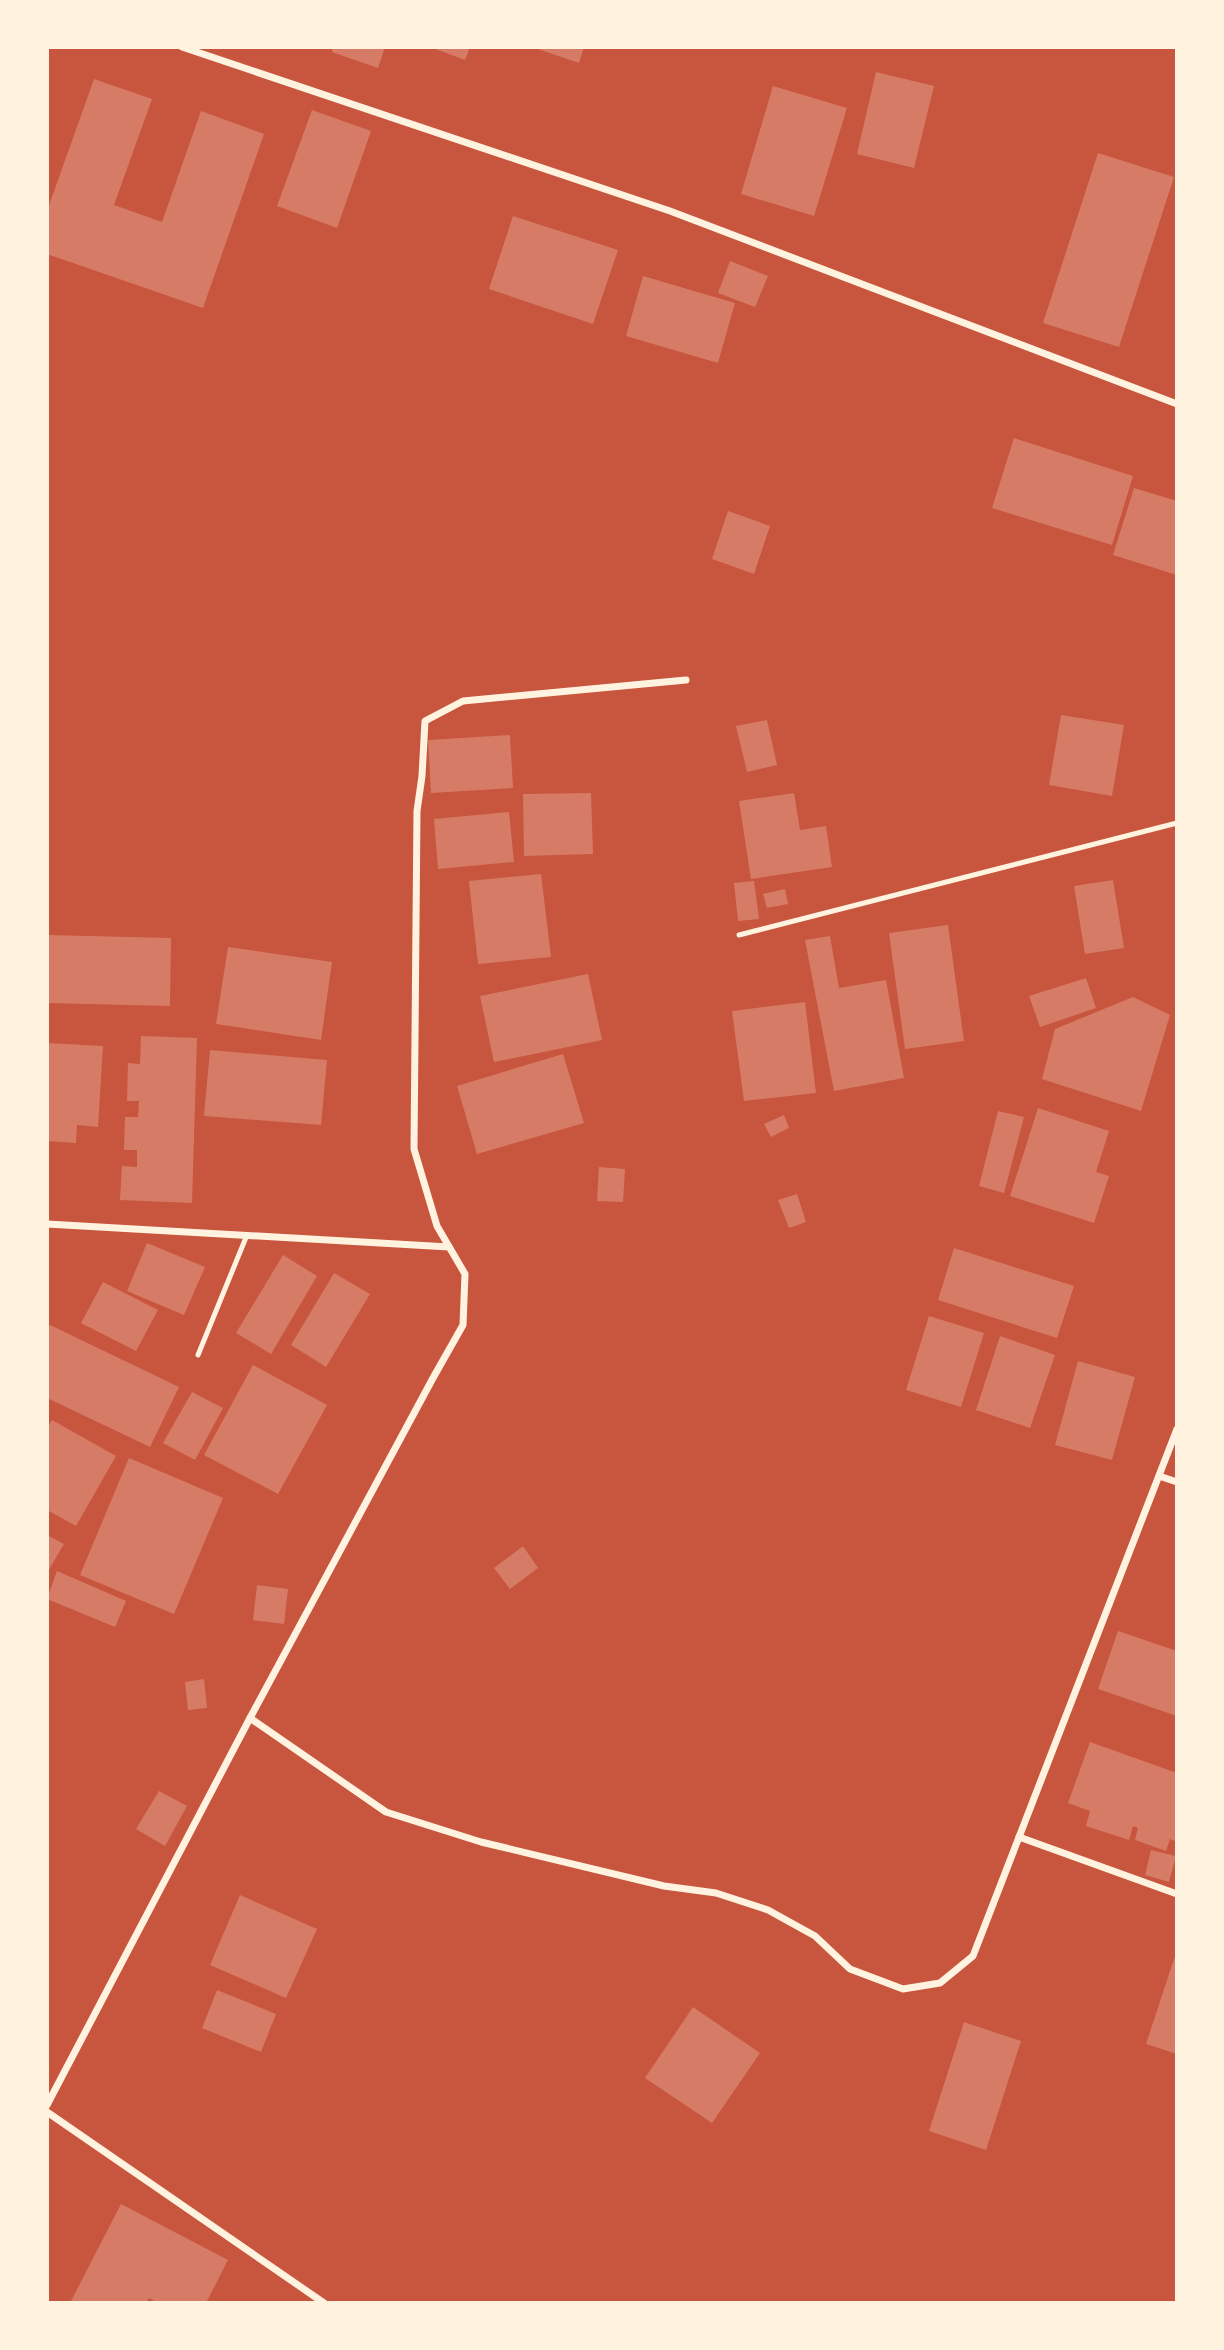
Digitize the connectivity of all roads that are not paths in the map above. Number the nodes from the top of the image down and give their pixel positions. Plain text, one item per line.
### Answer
1 (182, 47) edge
2 (1177, 404) edge
3 (686, 680) dead end
4 (1177, 823) edge
5 (738, 935) dead end
6 (47, 1224) edge
7 (247, 1235) junction
8 (449, 1247) junction
9 (198, 1355) dead end
10 (1177, 1430) edge
11 (1159, 1476) junction
12 (1177, 1482) edge
13 (250, 1718) junction
14 (1019, 1837) junction
15 (1177, 1894) edge
16 (47, 2105) edge
17 (47, 2112) edge
18 (324, 2303) edge

1 - 2 street
3 - 8 street
4 - 5 lane
6 - 7 street
7 - 8 street
7 - 9 lane
8 - 13 street
10 - 11 street
11 - 12 street
11 - 14 street
13 - 14 street
13 - 16 street
14 - 15 street
17 - 18 street

